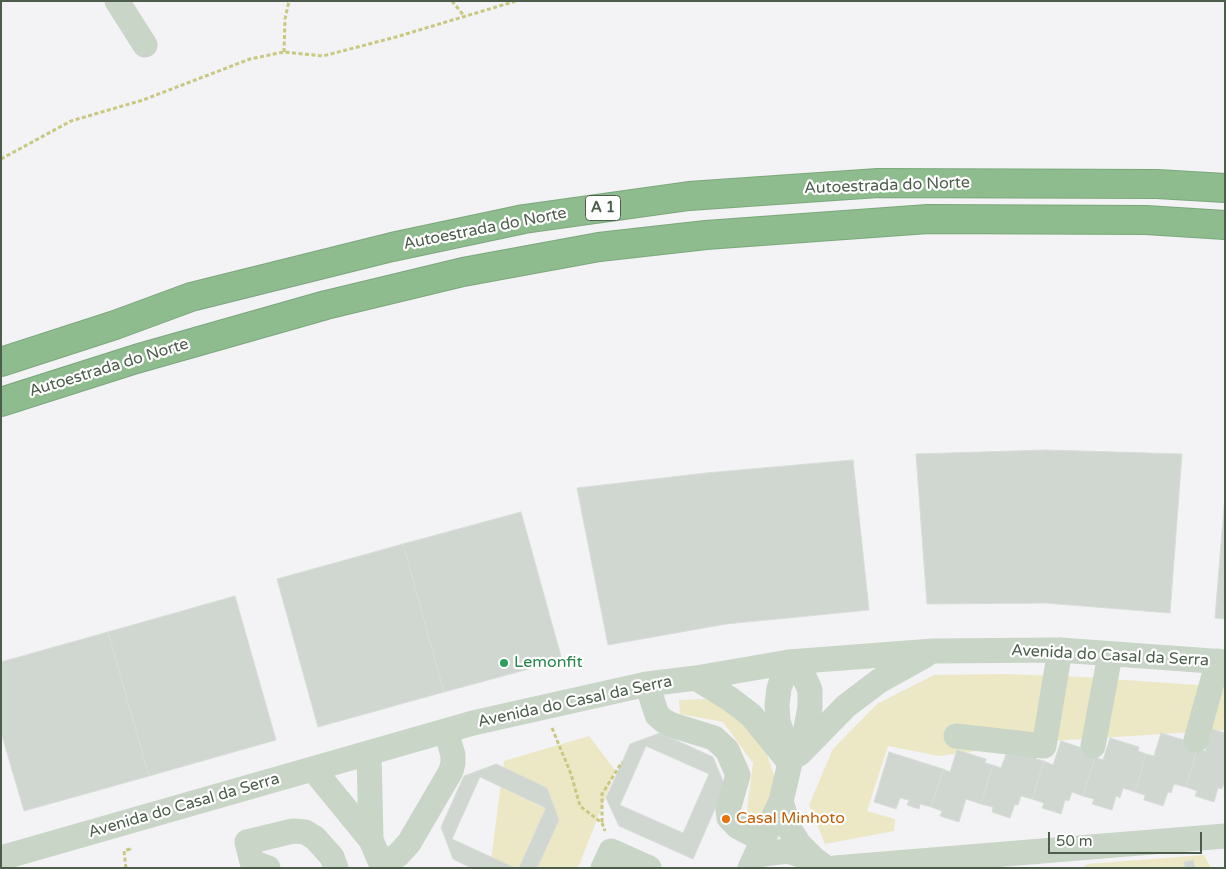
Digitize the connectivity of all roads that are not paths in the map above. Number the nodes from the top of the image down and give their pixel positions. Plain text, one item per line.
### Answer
1 (117, 1) edge
2 (145, 45) dead end
3 (1225, 188) edge
4 (1225, 225) edge
5 (1, 362) edge
6 (1, 402) edge
7 (1060, 650) junction
8 (933, 651) junction
9 (1110, 654) junction
10 (1221, 661) edge
11 (790, 662) junction
12 (696, 678) junction
13 (647, 684) junction
14 (446, 731) junction
15 (956, 736) dead end
16 (1196, 740) dead end
17 (1093, 746) dead end
18 (369, 753) junction
19 (790, 763) junction
20 (313, 769) junction
21 (781, 801) junction
22 (1225, 836) edge
23 (371, 840) junction
24 (759, 857) edge
25 (1, 858) edge
26 (607, 859) edge
27 (1039, 859) edge
28 (825, 865) edge
29 (382, 866) edge
30 (268, 868) edge
31 (336, 868) edge
32 (650, 868) edge

1 - 2 street
3 - 5 highway, Autoestrada do Norte / A 1
4 - 6 highway, Autoestrada do Norte / A 1
7 - 8 street, Avenida do Casal da Serra
7 - 9 street, Avenida do Casal da Serra
7 - 15 street
8 - 11 street, Avenida do Casal da Serra
8 - 19 street
9 - 10 street, Avenida do Casal da Serra
9 - 17 street
10 - 16 street
11 - 12 street, Avenida do Casal da Serra
11 - 19 street
11 - 19 street
12 - 13 street, Avenida do Casal da Serra
12 - 19 street
13 - 14 street, Avenida do Casal da Serra
13 - 24 street
14 - 18 street, Avenida do Casal da Serra
14 - 29 street
18 - 20 street, Avenida do Casal da Serra
18 - 23 street
19 - 21 street
20 - 23 street
20 - 25 street, Avenida do Casal da Serra
21 - 24 street
21 - 28 street
22 - 27 street
23 - 29 street
24 - 28 street
26 - 32 street
27 - 28 street
30 - 31 street

